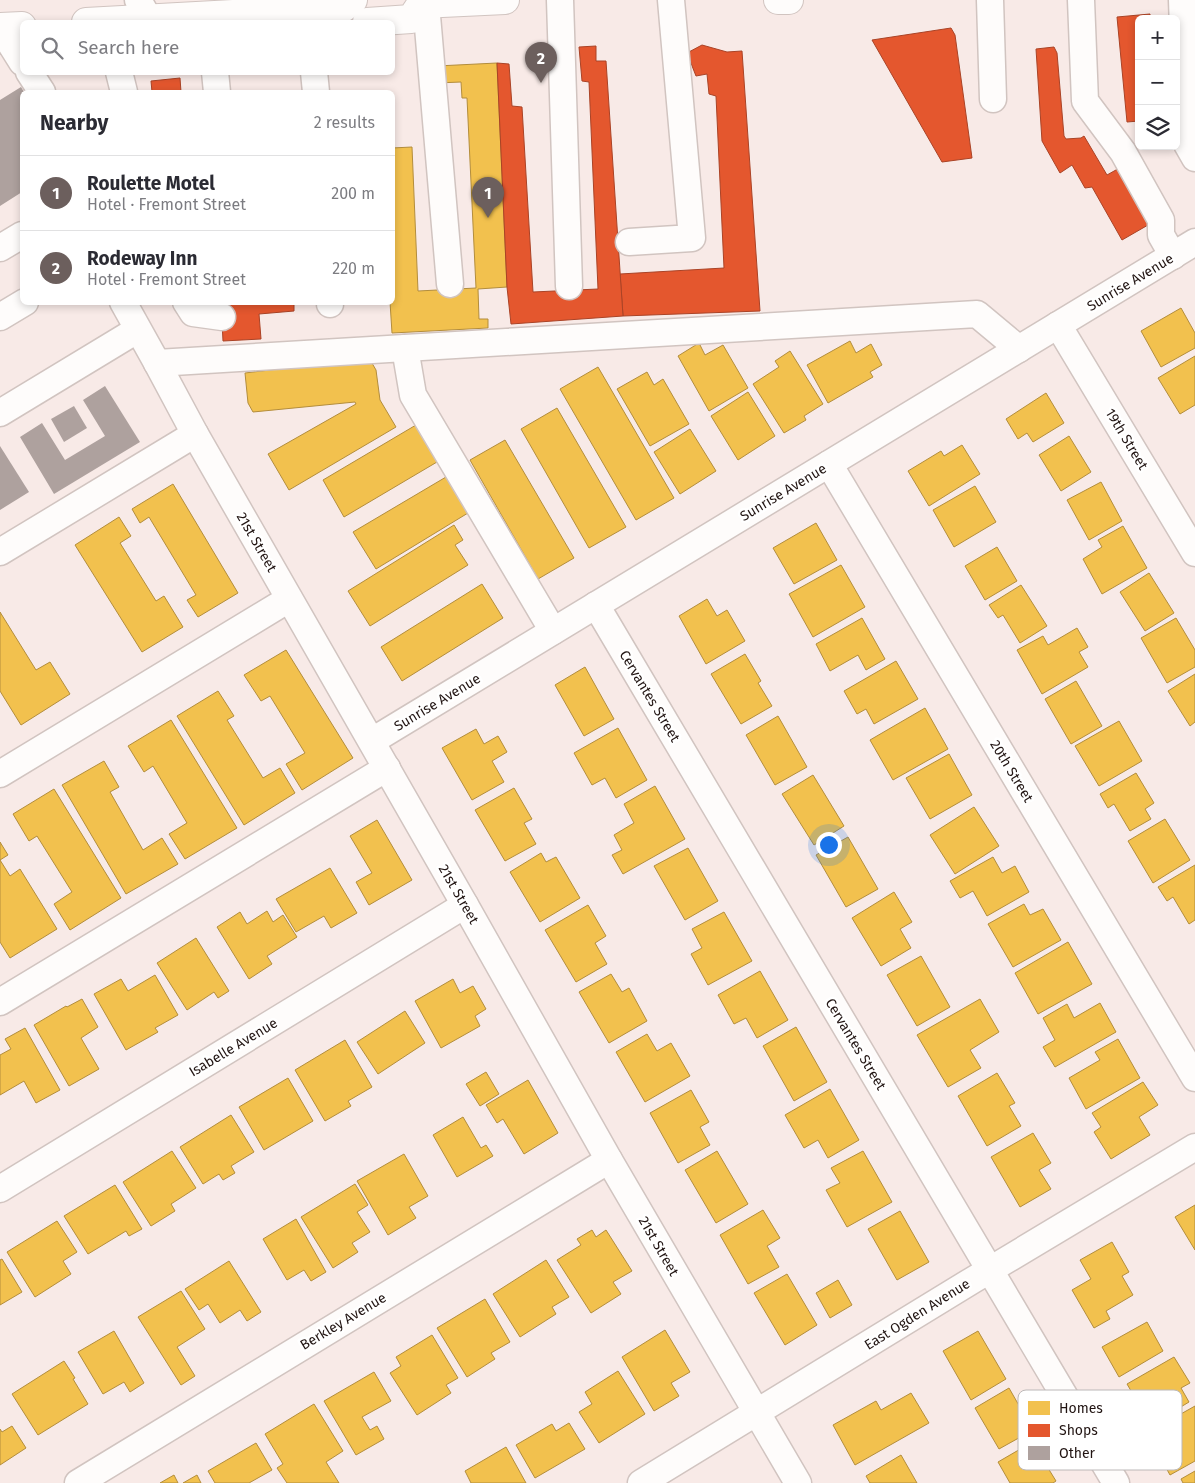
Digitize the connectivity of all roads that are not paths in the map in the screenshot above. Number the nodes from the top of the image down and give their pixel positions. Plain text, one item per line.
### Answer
1 (505, 0) edge
2 (560, 0) edge
3 (671, 0) edge
4 (778, 0) edge
5 (789, 0) edge
6 (990, 0) edge
7 (1081, 0) edge
8 (1182, 0) edge
9 (422, 3) edge
10 (144, 10) edge
11 (352, 10) edge
12 (201, 14) edge
13 (310, 16) edge
14 (106, 20) edge
15 (395, 20) edge
16 (20, 26) edge
17 (0, 27) edge
18 (20, 59) edge
19 (31, 75) edge
20 (120, 75) edge
21 (215, 75) edge
22 (314, 75) edge
23 (41, 90) edge
24 (124, 90) edge
25 (216, 90) edge
26 (316, 90) edge
27 (993, 99) dead end
28 (1195, 158) edge
29 (20, 236) edge
30 (629, 242) dead end
31 (0, 248) edge
32 (1184, 249) edge
33 (450, 284) dead end
34 (569, 286) dead end
35 (20, 305) edge
36 (124, 305) edge
37 (188, 305) edge
38 (0, 318) edge
39 (222, 318) dead end
40 (1058, 325) junction
41 (137, 330) junction
42 (406, 348) junction
43 (1019, 349) junction
44 (157, 363) junction
45 (0, 413) edge
46 (195, 434) junction
47 (829, 464) junction
48 (0, 552) edge
49 (1195, 552) edge
50 (289, 599) junction
51 (596, 605) junction
52 (553, 632) junction
53 (372, 741) junction
54 (387, 768) junction
55 (0, 774) edge
56 (465, 905) junction
57 (0, 1002) edge
58 (1195, 1078) edge
59 (1195, 1148) edge
60 (609, 1160) junction
61 (0, 1189) edge
62 (990, 1270) junction
63 (1061, 1390) edge
64 (757, 1413) junction
65 (1108, 1470) edge
66 (78, 1483) edge
67 (641, 1483) edge
68 (798, 1483) edge
69 (1116, 1483) edge

1 - 9 main road
2 - 34 street
3 - 30 street
4 - 5 main road
6 - 27 street
7 - 32 street
8 - 28 street
9 - 15 main road
9 - 33 street
10 - 12 main road
10 - 14 main road
11 - 13 main road
12 - 13 main road
16 - 17 main road
17 - 18 street
19 - 23 street
20 - 24 street
21 - 25 street
22 - 26 street
29 - 31 street
32 - 40 street, Sunrise Avenue
35 - 38 street
36 - 41 street, 21st Street
37 - 39 street
40 - 43 street, Sunrise Avenue
40 - 49 street, 19th Street
41 - 44 street, 21st Street
41 - 45 street
42 - 43 street
42 - 44 street
42 - 52 street
43 - 47 street, Sunrise Avenue
44 - 46 street, 21st Street
46 - 48 street
46 - 50 street, 21st Street
47 - 51 street, Sunrise Avenue
47 - 58 street, 20th Street
50 - 53 street, 21st Street
50 - 55 street
51 - 52 street, Sunrise Avenue
51 - 62 street, Cervantes Street
52 - 53 street, Sunrise Avenue
53 - 54 street, 21st Street
54 - 56 street, 21st Street
54 - 57 street
56 - 60 street, 21st Street
56 - 61 street, Isabelle Avenue
59 - 62 street, East Ogden Avenue
60 - 64 street, 21st Street
60 - 66 street, Berkley Avenue
62 - 63 street, Cervantes Street
62 - 64 street, East Ogden Avenue
64 - 67 street, East Ogden Avenue
64 - 68 street, 21st Street
65 - 69 street, Cervantes Street

